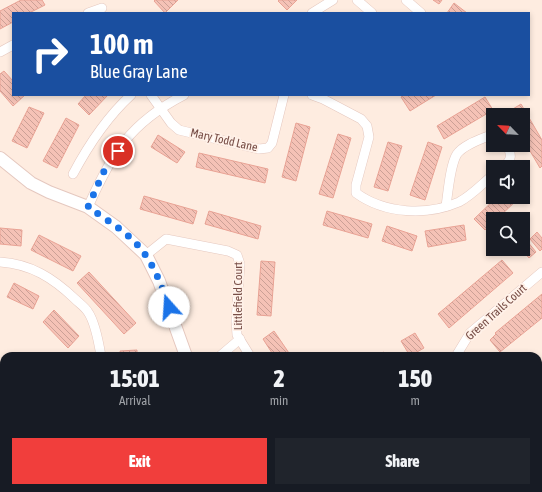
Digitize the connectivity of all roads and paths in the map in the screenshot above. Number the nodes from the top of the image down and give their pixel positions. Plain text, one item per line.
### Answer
1 (333, 0) edge
2 (357, 0) edge
3 (406, 0) edge
4 (102, 7) edge
5 (90, 12) edge
6 (314, 12) edge
7 (371, 12) edge
8 (420, 12) edge
9 (12, 46) edge
10 (0, 52) edge
11 (130, 96) edge
12 (152, 96) edge
13 (182, 96) edge
14 (284, 96) edge
15 (315, 96) edge
16 (160, 108) junction
17 (486, 137) edge
18 (0, 158) edge
19 (73, 174) dead end
20 (486, 181) edge
21 (446, 206) junction
22 (88, 207) junction
23 (146, 255) junction
24 (0, 262) edge
25 (542, 272) edge
26 (240, 339) junction
27 (100, 352) edge
28 (185, 352) edge
29 (224, 352) edge
30 (248, 352) edge
31 (458, 352) edge

1 - 6 street
2 - 7 street
3 - 8 street
4 - 5 street
9 - 10 street
11 - 19 street
12 - 16 street
13 - 16 street
14 - 16 street, Mary Todd Lane
15 - 21 street
16 - 22 street
17 - 21 street
18 - 22 street
20 - 21 street
22 - 23 street
23 - 26 street, Littlefield Court
23 - 28 street
24 - 27 street
25 - 31 street, Green Trails Court
26 - 29 street, Littlefield Court
26 - 30 street, Littlefield Court

